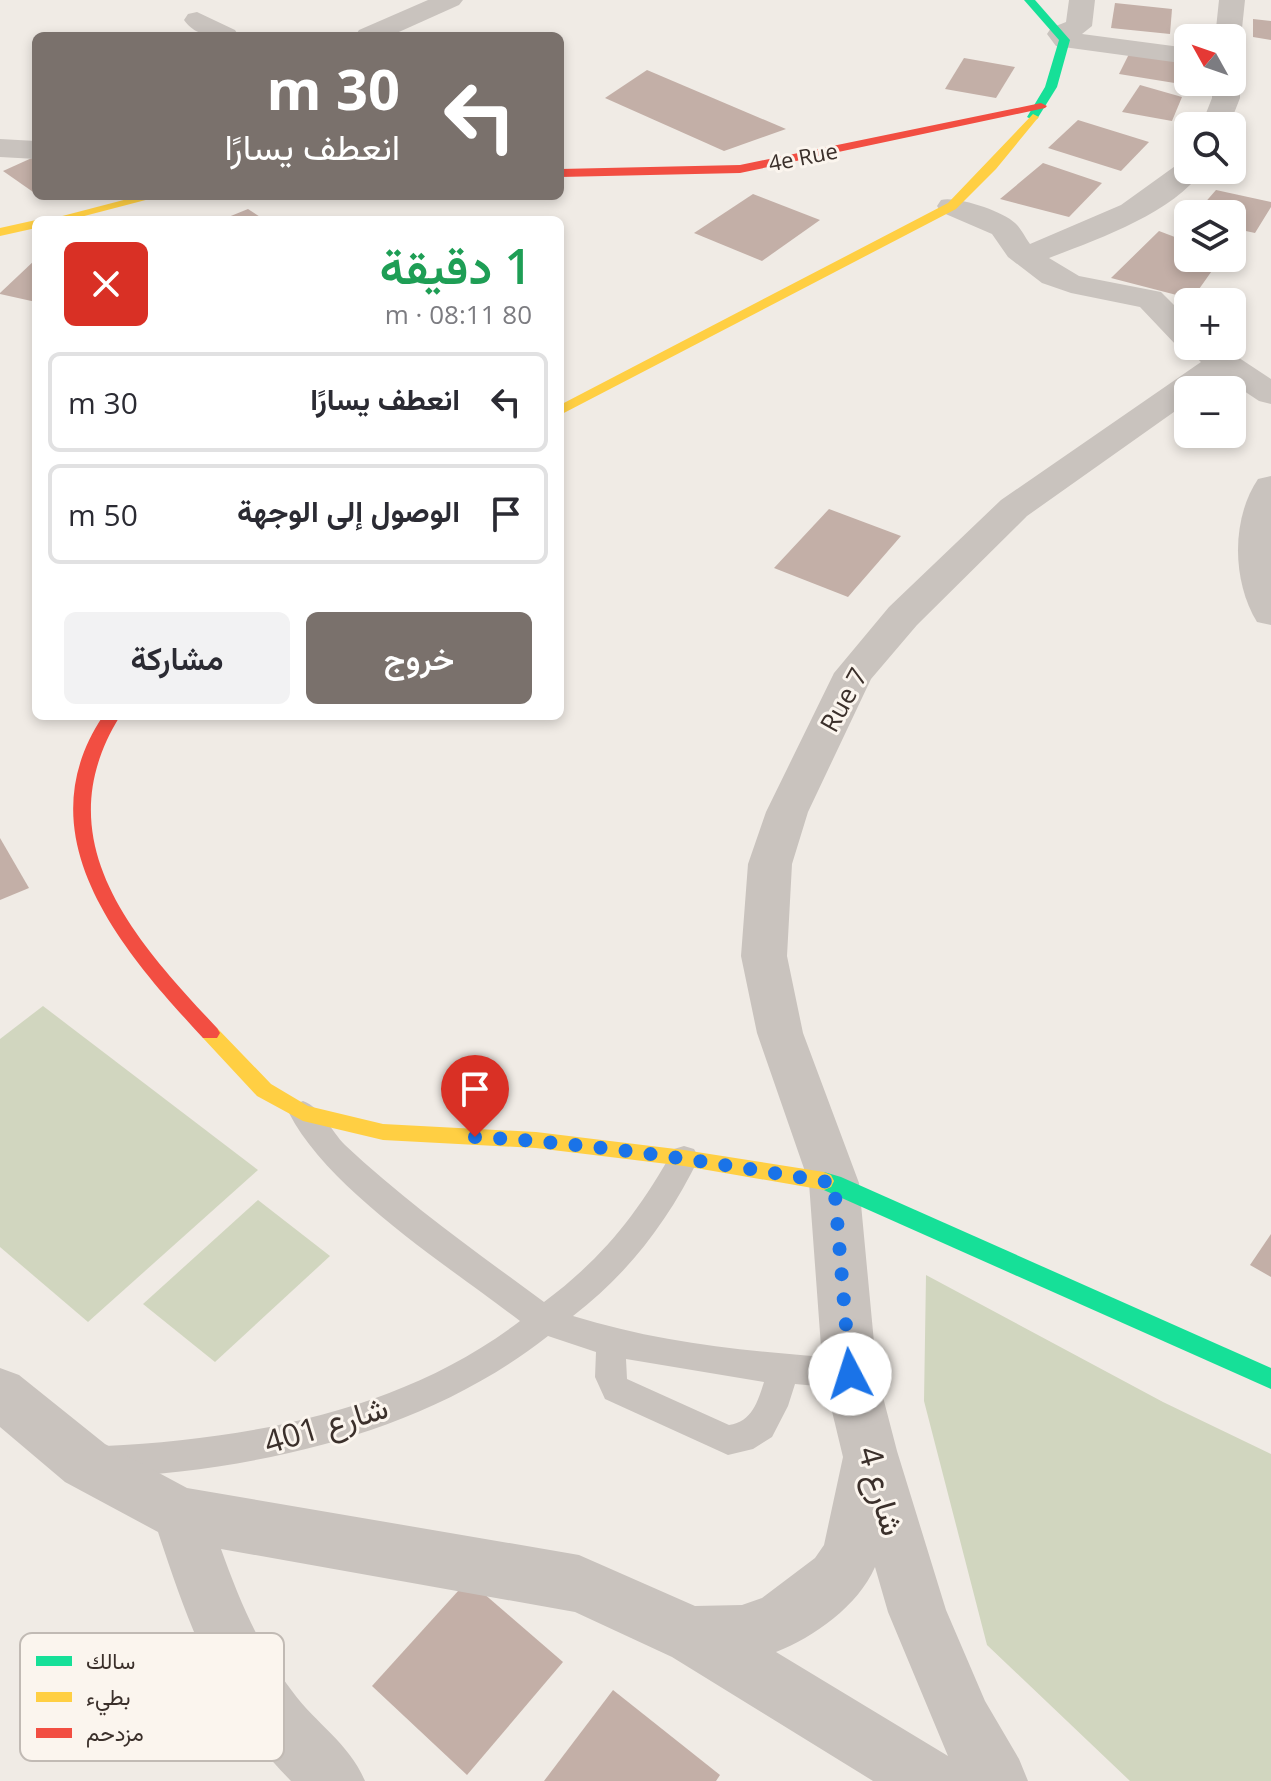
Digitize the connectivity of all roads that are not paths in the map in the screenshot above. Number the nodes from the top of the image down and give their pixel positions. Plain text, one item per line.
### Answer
1 (450, 0) edge
2 (1029, 0) edge
3 (1082, 0) edge
4 (1232, 0) edge
5 (197, 20) dead end
6 (1229, 24) edge
7 (219, 32) edge
8 (377, 32) edge
9 (1062, 37) junction
10 (1174, 54) edge
11 (1041, 106) junction
12 (0, 148) edge
13 (32, 150) edge
14 (564, 173) edge
15 (1174, 181) edge
16 (138, 200) edge
17 (952, 206) junction
18 (70, 216) edge
19 (32, 225) edge
20 (0, 232) edge
21 (1026, 256) junction
22 (1174, 324) edge
23 (1204, 360) edge
24 (1218, 360) edge
25 (1271, 394) edge
26 (564, 409) edge
27 (1271, 487) edge
28 (1271, 613) edge
29 (109, 720) edge
30 (303, 1113) junction
31 (684, 1158) junction
32 (834, 1183) junction
33 (546, 1322) junction
34 (614, 1343) junction
35 (783, 1371) junction
36 (850, 1374) junction
37 (1271, 1379) edge
38 (0, 1393) edge
39 (869, 1451) junction
40 (85, 1463) junction
41 (180, 1514) junction
42 (224, 1633) edge
43 (693, 1636) junction
44 (284, 1728) edge
45 (334, 1781) edge
46 (931, 1781) edge
47 (997, 1781) edge

1 - 8 street
2 - 9 street
3 - 9 street
4 - 6 street
5 - 7 street
9 - 10 street
9 - 11 street
11 - 14 street, 4e Rue
11 - 17 street
12 - 13 street
15 - 21 street
16 - 18 street
17 - 21 street
17 - 26 street
19 - 20 street
21 - 22 street
23 - 32 street, Rue 7
24 - 25 street
27 - 28 street
29 - 30 street
30 - 31 street
30 - 33 lane
31 - 32 street
31 - 33 lane, شارع 401
32 - 36 street, شارع 4
32 - 37 street
33 - 34 lane
33 - 40 lane, شارع 401
34 - 35 lane
34 - 35 lane
35 - 36 lane
36 - 39 street, شارع 4
38 - 40 street
39 - 43 street
39 - 47 street, شارع 4
40 - 41 street
41 - 42 street
41 - 43 street
43 - 46 street
44 - 45 street

